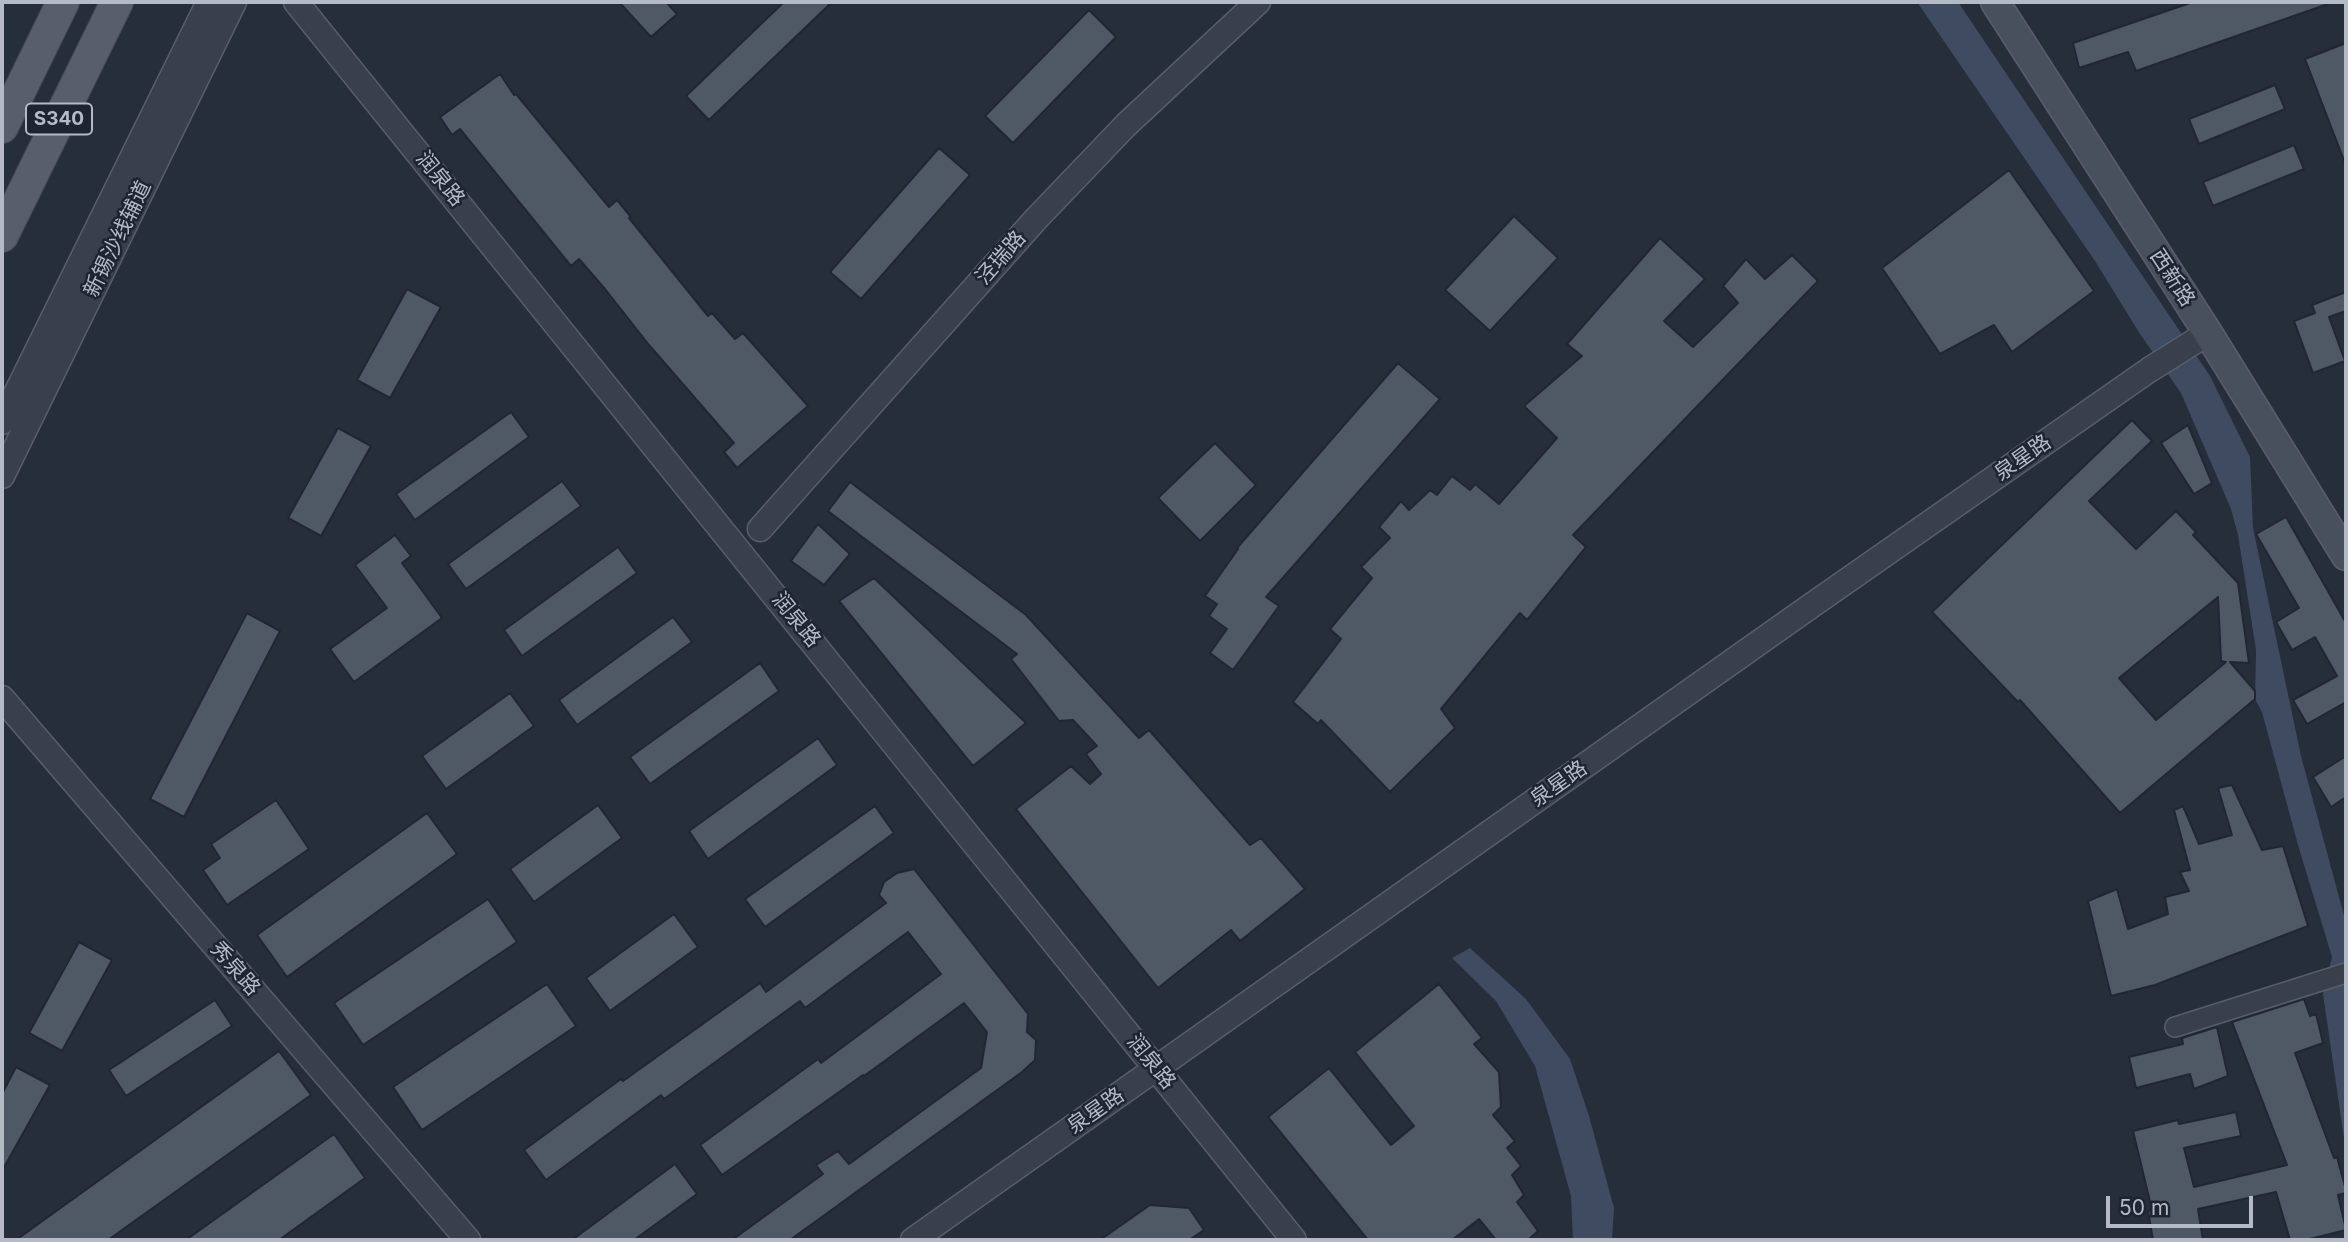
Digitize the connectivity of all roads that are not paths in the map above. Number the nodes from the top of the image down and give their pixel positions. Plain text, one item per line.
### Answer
1 (63, 2) edge
2 (117, 2) edge
3 (209, 2) edge
4 (234, 2) edge
5 (296, 2) edge
6 (1258, 2) edge
7 (1995, 2) edge
8 (2, 127) edge
9 (2, 236) edge
10 (2202, 337) junction
11 (2, 422) edge
12 (2, 476) edge
13 (760, 529) dead end
14 (2346, 556) edge
15 (2, 698) edge
16 (2337, 976) edge
17 (2175, 1027) dead end
18 (1156, 1068) junction
19 (468, 1240) edge
20 (913, 1240) edge
21 (1294, 1240) edge

1 - 8 main road, S340
2 - 9 main road, S340
3 - 11 street, 新锡沙线辅道
4 - 12 street, 新锡沙线辅道
5 - 18 street, 润泉路
6 - 13 street, 泾瑞路
7 - 10 main road, 西新路
10 - 14 main road, 西新路
10 - 18 street, 泉星路
15 - 19 street, 秀泉路
16 - 17 street
18 - 20 street, 泉星路
18 - 21 street, 润泉路

